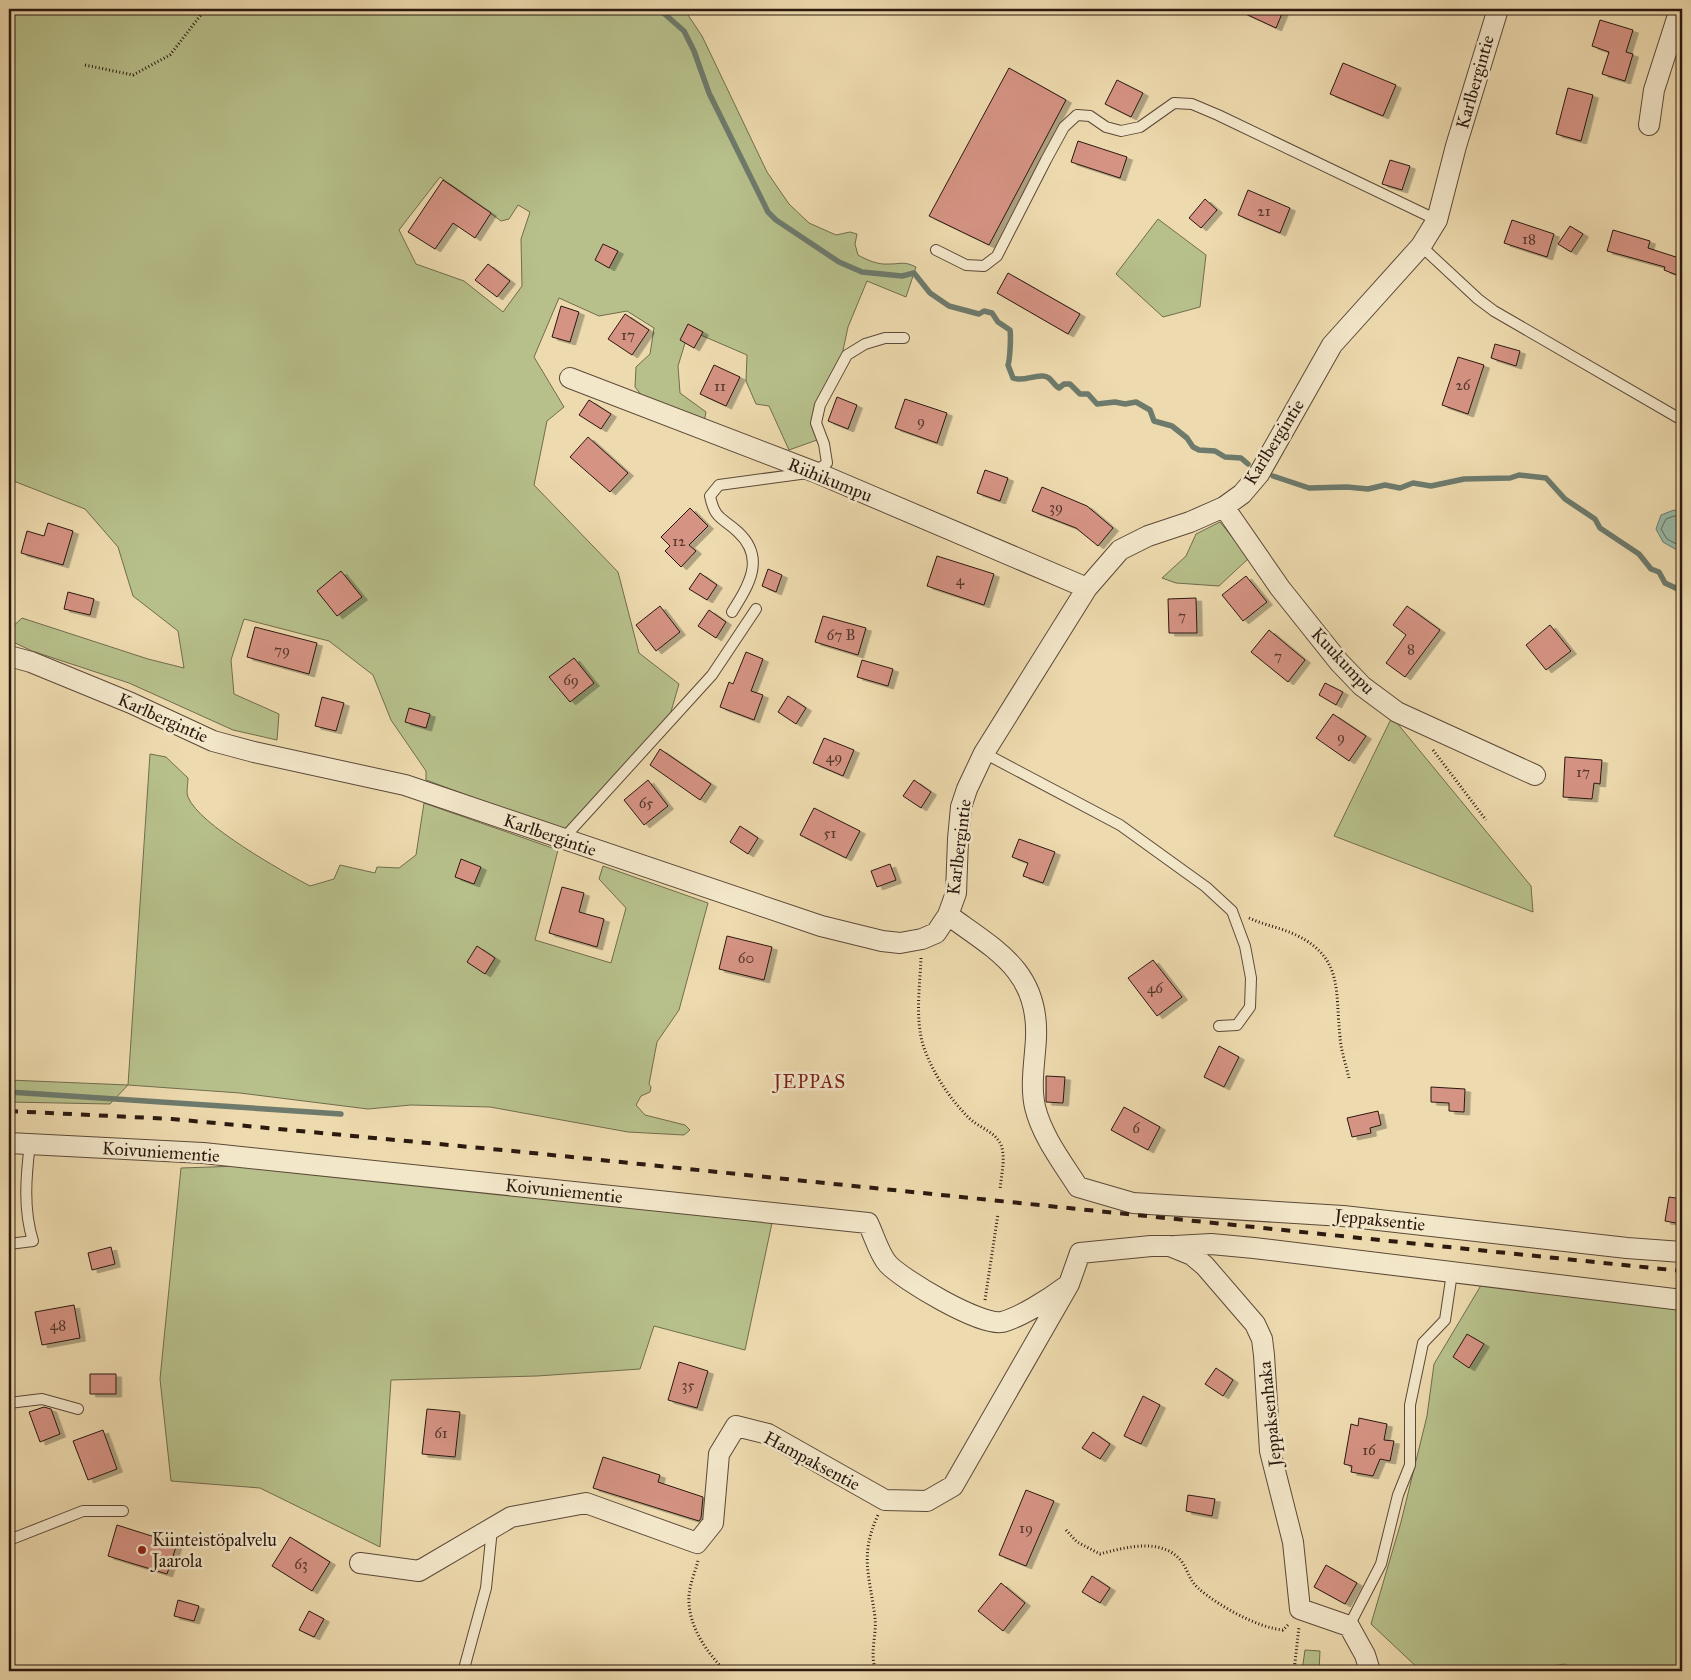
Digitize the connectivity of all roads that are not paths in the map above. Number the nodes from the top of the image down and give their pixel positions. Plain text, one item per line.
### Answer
1 (1498, 9) edge
2 (1680, 9) edge
3 (1649, 125) dead end
4 (1437, 220) junction
5 (1421, 246) junction
6 (936, 250) dead end
7 (904, 338) dead end
8 (570, 378) dead end
9 (1682, 420) edge
10 (814, 472) junction
11 (1224, 507) junction
12 (1087, 588) junction
13 (756, 608) dead end
14 (732, 612) dead end
15 (9, 656) edge
16 (984, 753) junction
17 (1535, 775) dead end
18 (563, 839) junction
19 (948, 915) junction
20 (1219, 1026) dead end
21 (9, 1143) edge
22 (30, 1143) junction
23 (9, 1244) edge
24 (1170, 1246) junction
25 (1682, 1252) edge
26 (1080, 1253) joint
27 (1452, 1273) junction
28 (1069, 1284) junction
29 (1682, 1300) edge
30 (9, 1403) edge
31 (78, 1409) dead end
32 (123, 1511) dead end
33 (492, 1529) junction
34 (9, 1540) edge
35 (360, 1563) dead end
36 (1349, 1626) junction
37 (465, 1665) dead end
38 (1370, 1671) edge

1 - 4 street, Karlbergintie
2 - 3 street
4 - 5 street, Karlbergintie
4 - 6 lane
5 - 9 lane
5 - 11 street, Karlbergintie
7 - 10 lane
8 - 10 street, Riihikumpu
10 - 12 street, Riihikumpu
10 - 14 lane
11 - 12 street, Karlbergintie
11 - 17 street, Kuukumpu
12 - 16 street, Karlbergintie
13 - 18 lane
15 - 18 street, Karlbergintie
16 - 19 street, Karlbergintie
16 - 20 lane
18 - 19 street, Karlbergintie
19 - 25 street, Jeppaksentie
21 - 22 street, Koivuniementie
22 - 23 lane
22 - 28 street, Koivuniementie
24 - 26 street, Jeppaksenhaka
24 - 27 street
24 - 36 street, Jeppaksenhaka
26 - 28 street, Hampaksentie
27 - 29 street
27 - 36 lane
28 - 33 street, Hampaksentie
30 - 31 lane
32 - 34 lane
33 - 35 street
33 - 37 lane
36 - 38 street

